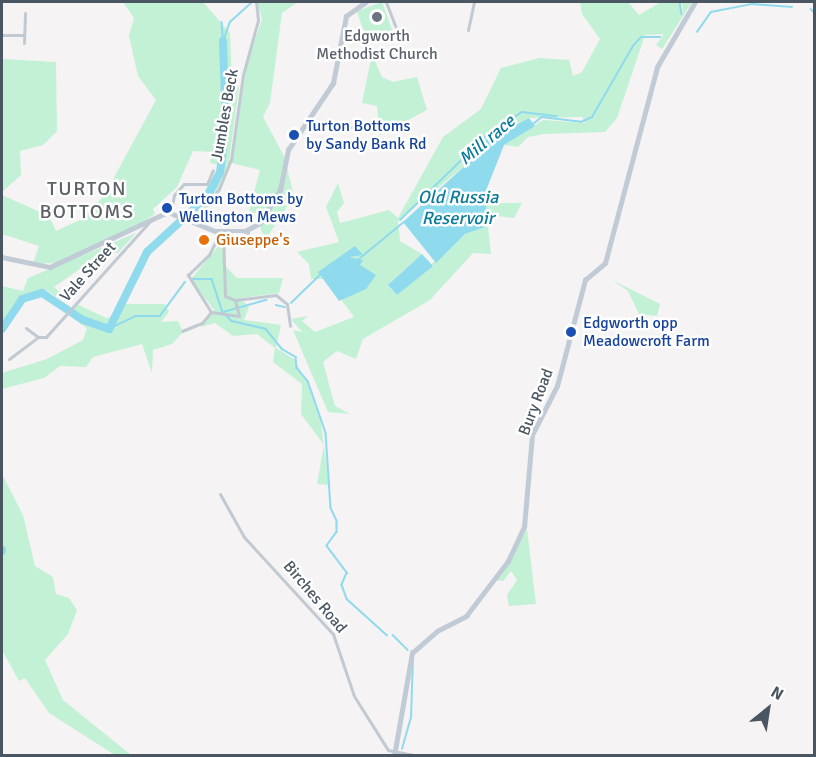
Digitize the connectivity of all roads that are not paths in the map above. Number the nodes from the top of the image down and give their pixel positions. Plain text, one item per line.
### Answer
1 (366, 2) edge
2 (386, 2) edge
3 (474, 2) edge
4 (695, 2) edge
5 (256, 3) edge
6 (25, 13) dead end
7 (395, 26) dead end
8 (468, 30) dead end
9 (2, 35) edge
10 (24, 35) junction
11 (24, 43) dead end
12 (307, 121) junction
13 (370, 122) dead end
14 (213, 170) dead end
15 (171, 212) junction
16 (152, 219) junction
17 (190, 221) junction
18 (248, 230) junction
19 (222, 232) junction
20 (248, 245) dead end
21 (2, 256) edge
22 (235, 300) junction
23 (212, 312) junction
24 (290, 326) dead end
25 (26, 328) dead end
26 (182, 331) dead end
27 (38, 337) junction
28 (9, 359) dead end
29 (220, 494) dead end
30 (394, 755) edge
31 (419, 756) edge

1 - 12 street
2 - 7 street
3 - 8 street
4 - 30 street, Bury Road
5 - 17 street, Jumbles Beck
6 - 10 street
9 - 10 street
10 - 11 street
12 - 13 street
12 - 18 street
14 - 15 street
15 - 16 street
15 - 17 street
16 - 21 street
16 - 27 street, Vale Street
17 - 19 street
18 - 19 street
18 - 20 street
19 - 22 street
19 - 23 street
22 - 23 street
22 - 24 street
23 - 26 street
25 - 27 street
27 - 28 street
29 - 30 street, Birches Road
30 - 31 street

